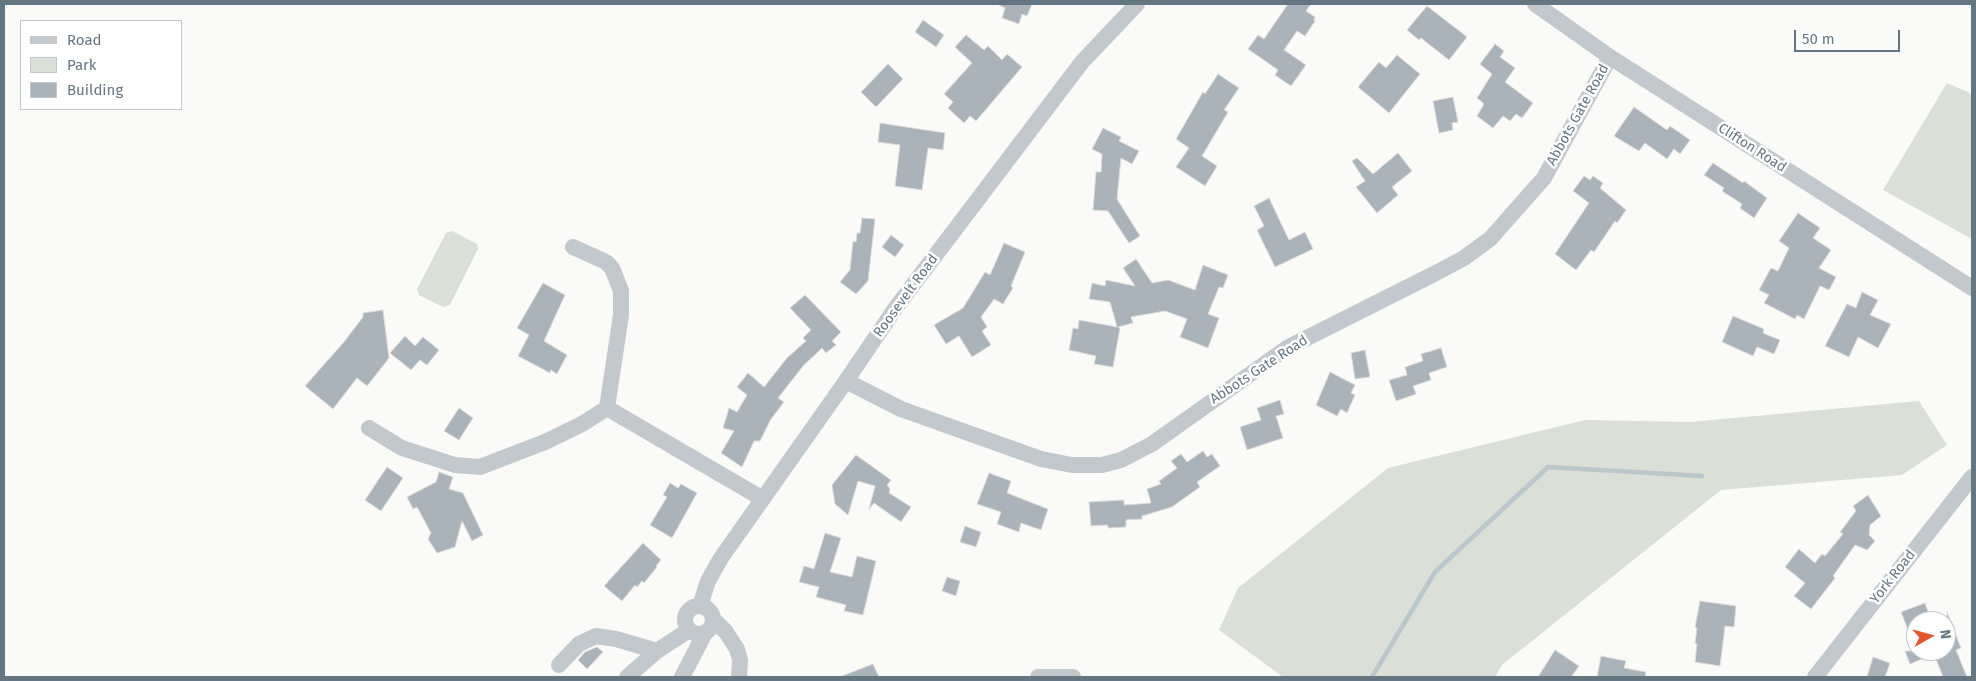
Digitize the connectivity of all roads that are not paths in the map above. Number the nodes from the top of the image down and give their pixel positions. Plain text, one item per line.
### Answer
1 (1136, 4) edge
2 (1535, 4) edge
3 (1610, 57) junction
4 (573, 247) dead end
5 (1972, 288) edge
6 (846, 381) junction
7 (607, 408) junction
8 (369, 428) dead end
9 (1972, 477) edge
10 (763, 499) junction
11 (700, 606) junction
12 (702, 628) junction
13 (657, 651) junction
14 (559, 665) dead end
15 (627, 677) edge
16 (682, 677) edge
17 (739, 677) edge
18 (1038, 677) edge
19 (1073, 677) edge
20 (1815, 677) edge

1 - 6 street, Roosevelt Road
2 - 3 street, Clifton Road
3 - 5 street, Clifton Road
3 - 6 street, Abbots Gate Road
4 - 7 street
6 - 10 street, Roosevelt Road
7 - 8 street
7 - 10 street
9 - 20 street, York Road
10 - 11 street, Roosevelt Road
11 - 12 street
11 - 12 street
12 - 13 street
12 - 16 street
12 - 17 street
13 - 14 street
13 - 15 street
18 - 19 street

